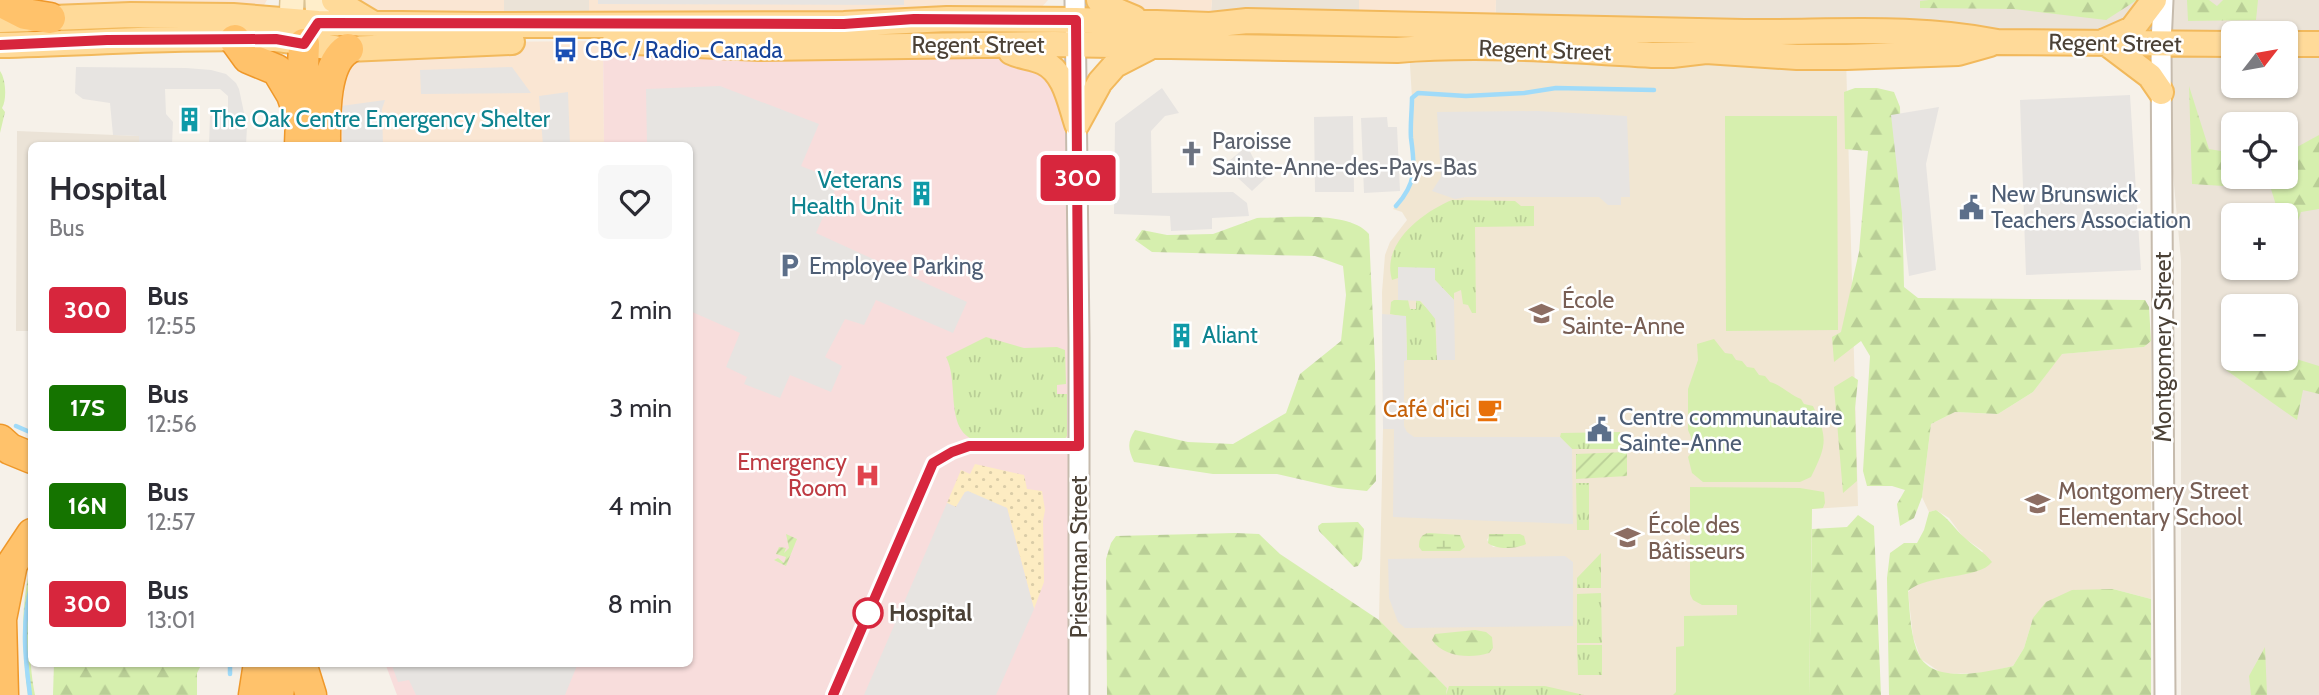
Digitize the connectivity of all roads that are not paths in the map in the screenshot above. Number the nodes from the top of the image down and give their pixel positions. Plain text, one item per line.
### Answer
1 (267, 0) edge
2 (334, 0) edge
3 (1048, 0) edge
4 (1099, 0) edge
5 (2154, 0) edge
6 (2163, 0) edge
7 (0, 1) edge
8 (50, 18) junction
9 (304, 18) edge
10 (1025, 19) junction
11 (0, 20) edge
12 (1076, 21) edge
13 (374, 24) junction
14 (234, 28) junction
15 (1559, 28) junction
16 (1795, 33) junction
17 (1152, 34) junction
18 (1997, 42) junction
19 (2105, 42) junction
20 (999, 44) junction
21 (2161, 44) junction
22 (2221, 44) edge
23 (2298, 44) edge
24 (2319, 44) edge
25 (0, 45) edge
26 (1510, 47) junction
27 (348, 49) junction
28 (1759, 53) junction
29 (2161, 92) junction
30 (1077, 124) junction
31 (301, 134) edge
32 (325, 142) edge
33 (0, 440) edge
34 (28, 456) edge
35 (28, 540) edge
36 (278, 667) edge
37 (302, 667) edge
38 (260, 680) edge
39 (3, 695) edge
40 (311, 695) edge
41 (1079, 695) edge
42 (2165, 695) edge

1 - 14 main road
2 - 13 main road
3 - 10 main road
4 - 17 main road
5 - 19 main road
6 - 21 street, Montgomery Street
7 - 8 highway
8 - 11 main road, Regent Street
8 - 14 main road, Regent Street
9 - 13 main road, Regent Street
9 - 14 main road, Regent Street
9 - 27 main road, Regent Street
9 - 31 highway
10 - 12 main road, Regent Street
10 - 13 main road, Regent Street
12 - 17 main road, Regent Street
12 - 20 main road, Regent Street
12 - 30 street, Priestman Street
14 - 25 main road, Regent Street
14 - 31 highway
15 - 16 main road, Regent Street
15 - 17 main road, Regent Street
15 - 26 main road
16 - 18 main road, Regent Street
16 - 28 main road
17 - 26 main road, Regent Street
17 - 30 main road
18 - 19 main road, Regent Street
18 - 28 main road, Regent Street
19 - 21 main road, Regent Street
19 - 29 main road
20 - 27 main road, Regent Street
20 - 30 main road
21 - 22 main road, Regent Street
21 - 29 street, Montgomery Street
23 - 24 main road
26 - 28 main road, Regent Street
27 - 32 highway
29 - 42 street, Montgomery Street
30 - 41 street, Priestman Street
33 - 34 highway
35 - 39 highway
36 - 38 highway
37 - 40 highway

